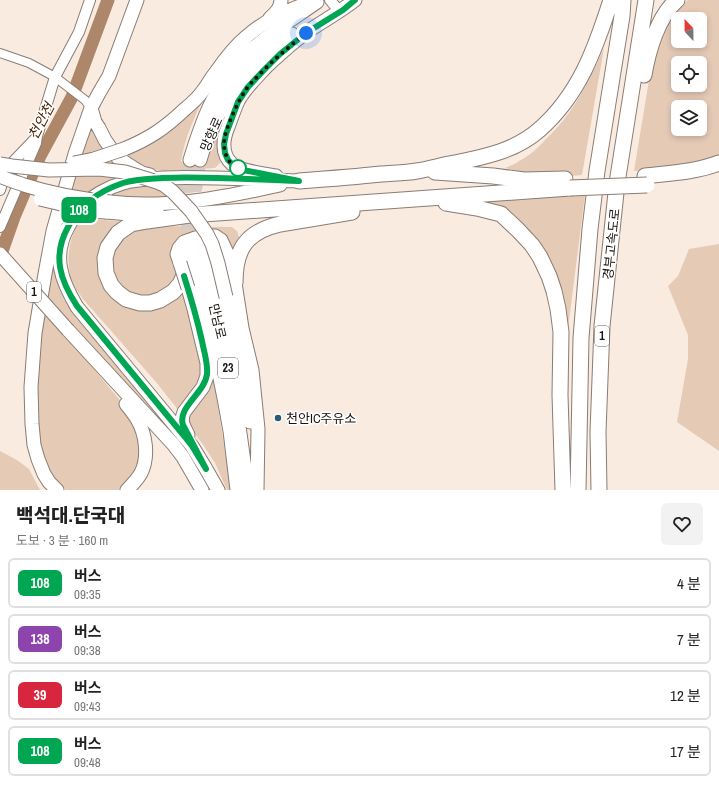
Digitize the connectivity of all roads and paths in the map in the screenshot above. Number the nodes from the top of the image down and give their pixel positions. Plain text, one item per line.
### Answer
1 (90, 0) edge
2 (137, 0) edge
3 (281, 0) edge
4 (316, 0) edge
5 (320, 0) edge
6 (355, 0) edge
7 (611, 0) edge
8 (623, 0) edge
9 (646, 0) edge
10 (677, 0) edge
11 (337, 2) edge
12 (299, 3) edge
13 (260, 26) junction
14 (279, 28) junction
15 (0, 53) edge
16 (58, 79) junction
17 (99, 93) junction
18 (87, 104) junction
19 (99, 128) junction
20 (37, 136) junction
21 (0, 159) edge
22 (719, 163) edge
23 (0, 164) edge
24 (416, 171) junction
25 (719, 172) edge
26 (0, 176) edge
27 (169, 178) junction
28 (299, 181) junction
29 (646, 181) junction
30 (571, 183) junction
31 (0, 186) edge
32 (0, 190) edge
33 (426, 199) junction
34 (108, 207) junction
35 (190, 214) junction
36 (0, 227) edge
37 (195, 247) junction
38 (0, 254) edge
39 (235, 284) junction
40 (602, 326) junction
41 (68, 330) junction
42 (206, 469) junction
43 (253, 489) edge
44 (57, 490) edge
45 (127, 490) edge
46 (202, 490) edge
47 (218, 490) edge
48 (237, 490) edge
49 (564, 490) edge
50 (578, 490) edge
51 (600, 490) edge

1 - 16 street
2 - 17 main road
3 - 13 main road
4 - 12 main road
5 - 14 main road, 망향로
6 - 28 main road
7 - 24 highway
8 - 50 highway, 경부고속도로 / 1
9 - 40 highway, 경부고속도로 / 1
10 - 40 highway
11 - 14 main road, 망향로
12 - 13 main road
12 - 14 street
13 - 21 main road, bridge
15 - 16 street
16 - 18 street
16 - 20 street
17 - 18 main road
17 - 19 main road
18 - 19 main road
18 - 44 main road
19 - 27 main road
20 - 32 street
20 - 36 street
22 - 29 highway
23 - 43 main road, bridge
24 - 28 highway
24 - 30 highway
25 - 29 highway
26 - 34 main road, bridge
27 - 28 main road
27 - 42 main road
28 - 34 main road
29 - 30 highway
30 - 33 highway
31 - 34 main road, bridge
33 - 35 highway
33 - 39 highway
33 - 49 highway
34 - 35 main road
35 - 37 highway
37 - 43 main road, 만남로 / 23
37 - 48 main road, 만남로 / 23
38 - 41 main road, 1, bridge
39 - 42 main road, bridge
39 - 43 main road
40 - 51 highway, 경부고속도로 / 1
41 - 45 main road
41 - 46 main road, 1
42 - 47 main road

